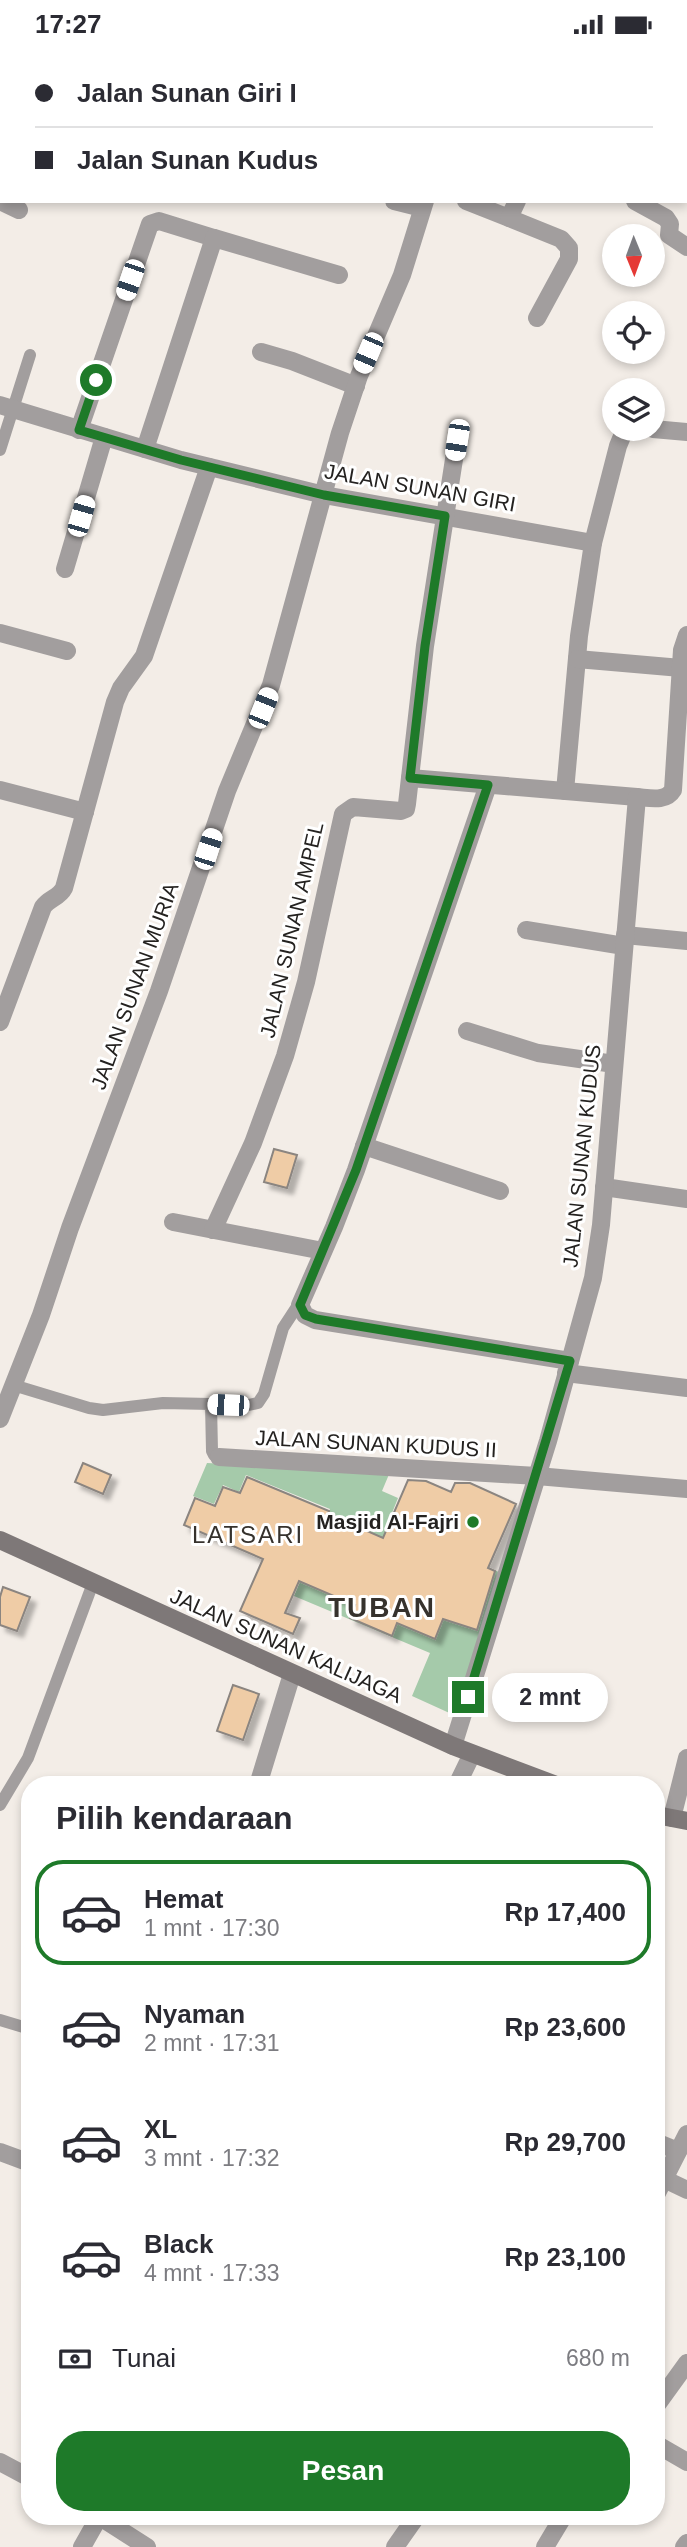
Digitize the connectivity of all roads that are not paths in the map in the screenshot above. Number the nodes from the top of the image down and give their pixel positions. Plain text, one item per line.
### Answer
1 (4, 203) edge
2 (471, 203) edge
3 (516, 203) edge
4 (639, 203) edge
5 (423, 205) edge
6 (19, 210) dead end
7 (509, 218) junction
8 (214, 238) junction
9 (687, 247) edge
10 (339, 275) dead end
11 (537, 318) dead end
12 (261, 352) dead end
13 (30, 355) dead end
14 (356, 386) junction
15 (6, 407) edge
16 (79, 430) junction
17 (665, 430) edge
18 (687, 432) edge
19 (104, 437) junction
20 (457, 440) dead end
21 (620, 441) edge
22 (145, 449) junction
23 (0, 450) edge
24 (209, 467) junction
25 (324, 495) junction
26 (445, 516) junction
27 (593, 543) junction
28 (65, 569) dead end
29 (0, 633) edge
30 (687, 635) edge
31 (67, 652) dead end
32 (577, 659) junction
33 (681, 669) junction
34 (682, 735) edge
35 (410, 778) junction
36 (488, 785) junction
37 (0, 790) edge
38 (565, 791) junction
39 (637, 797) junction
40 (85, 812) junction
41 (526, 930) dead end
42 (624, 941) junction
43 (687, 941) edge
44 (0, 1022) edge
45 (467, 1031) dead end
46 (614, 1064) junction
47 (364, 1146) junction
48 (604, 1187) junction
49 (500, 1191) dead end
50 (687, 1199) edge
51 (173, 1222) dead end
52 (214, 1230) junction
53 (323, 1251) junction
54 (300, 1302) junction
55 (568, 1367) junction
56 (687, 1388) edge
57 (5, 1402) edge
58 (211, 1404) junction
59 (219, 1457) joint
60 (537, 1476) junction
61 (687, 1489) edge
62 (0, 1541) edge
63 (93, 1583) junction
64 (292, 1674) junction
65 (453, 1746) junction
66 (472, 1753) junction
67 (687, 1758) edge
68 (261, 1776) edge
69 (461, 1776) edge
70 (532, 1776) edge
71 (0, 1805) edge
72 (672, 1818) edge
73 (0, 2020) edge
74 (21, 2026) edge
75 (687, 2134) edge
76 (665, 2146) edge
77 (678, 2151) junction
78 (0, 2152) edge
79 (21, 2160) edge
80 (665, 2177) edge
81 (665, 2188) edge
82 (687, 2190) edge
83 (687, 2363) edge
84 (665, 2394) edge
85 (665, 2449) edge
86 (0, 2462) edge
87 (687, 2462) edge
88 (21, 2473) edge
89 (95, 2525) edge
90 (113, 2525) edge
91 (410, 2525) edge
92 (558, 2525) edge
93 (82, 2547) edge
94 (147, 2547) edge
95 (395, 2547) edge
96 (545, 2547) edge

1 - 6 street
2 - 7 street
3 - 7 street
4 - 9 street
5 - 14 street, JALAN SUNAN MURIA
7 - 11 street
8 - 10 street
8 - 16 street
8 - 22 street
12 - 14 street
13 - 15 lane
14 - 25 street, JALAN SUNAN MURIA
15 - 16 street, JALAN SUNAN GIRI
15 - 23 lane
16 - 19 street, JALAN SUNAN GIRI
17 - 18 street
19 - 22 street, JALAN SUNAN GIRI
19 - 28 street
20 - 26 street, JALAN SUNAN AMPEL
21 - 27 street
22 - 24 street, JALAN SUNAN GIRI
24 - 25 street, JALAN SUNAN GIRI
24 - 40 street
25 - 26 street, JALAN SUNAN GIRI
25 - 57 street, JALAN SUNAN MURIA
26 - 27 street, JALAN SUNAN GIRI
26 - 35 street, JALAN SUNAN AMPEL
27 - 32 street
29 - 31 street
30 - 33 street
32 - 33 street
32 - 38 street
33 - 34 street
34 - 39 street
35 - 36 street
35 - 52 street, JALAN SUNAN AMPEL
36 - 38 street
36 - 47 street
37 - 40 street
38 - 39 street
39 - 42 street, JALAN SUNAN KUDUS
40 - 44 street
41 - 42 street
42 - 43 street
42 - 46 street, JALAN SUNAN KUDUS
45 - 46 street
46 - 48 street, JALAN SUNAN KUDUS
47 - 49 street
47 - 53 street
48 - 50 street
48 - 55 street, JALAN SUNAN KUDUS
51 - 52 street
52 - 53 street
53 - 54 street
54 - 55 street
54 - 58 lane
55 - 56 street
55 - 60 street, JALAN SUNAN KUDUS
57 - 58 lane
58 - 59 lane, JALAN SUNAN KUDUS II
59 - 60 street, JALAN SUNAN KUDUS II
60 - 61 street, JALAN SUNAN KUDUS II
60 - 65 street, JALAN SUNAN KUDUS
62 - 63 main road, JALAN SUNAN KALIJAGA
63 - 64 main road, JALAN SUNAN KALIJAGA
63 - 71 lane
64 - 65 main road, JALAN SUNAN KALIJAGA
64 - 68 street
65 - 66 main road, JALAN SUNAN KALIJAGA
66 - 69 street
66 - 70 main road, JALAN SUNAN KALIJAGA
67 - 72 street
73 - 74 lane
75 - 77 street
76 - 77 street
77 - 80 street
78 - 79 street
81 - 82 street
83 - 84 street
85 - 87 street
86 - 88 street
89 - 93 street
90 - 94 street
91 - 95 street
92 - 96 street

